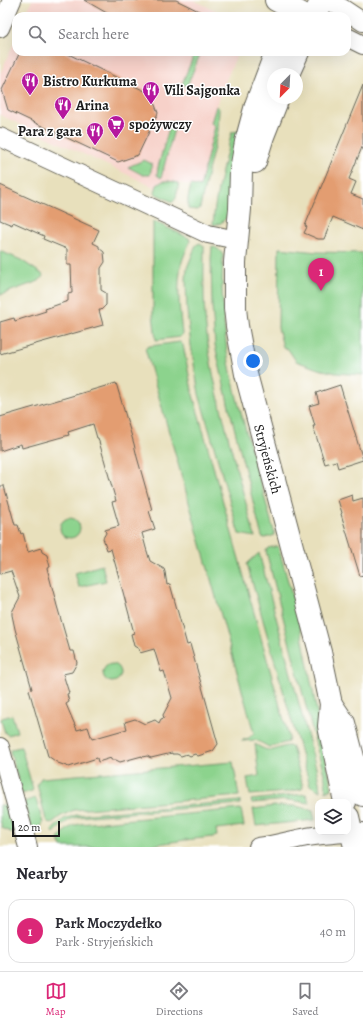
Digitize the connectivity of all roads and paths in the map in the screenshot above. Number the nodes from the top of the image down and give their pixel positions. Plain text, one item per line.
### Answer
1 (12, 0) edge
2 (322, 0) edge
3 (326, 0) edge
4 (316, 12) edge
5 (348, 12) edge
6 (351, 14) edge
7 (363, 22) edge
8 (0, 28) edge
9 (351, 39) edge
10 (363, 45) edge
11 (274, 56) edge
12 (296, 56) edge
13 (291, 68) edge
14 (276, 104) edge
15 (0, 137) edge
16 (240, 209) junction
17 (237, 240) junction
18 (331, 704) junction
19 (0, 746) edge
20 (363, 795) edge
21 (344, 799) edge
22 (354, 832) edge
23 (28, 847) edge
24 (258, 847) edge

1 - 8 street
2 - 4 street
3 - 5 street
6 - 7 street
9 - 10 street
11 - 16 street, Stryjeńskich
12 - 13 street
14 - 16 street, Stryjeńskich
15 - 17 street
16 - 17 street, Stryjeńskich
17 - 18 street, Stryjeńskich
18 - 20 street, Stryjeńskich
18 - 21 street, Stryjeńskich
19 - 23 street
22 - 24 street

